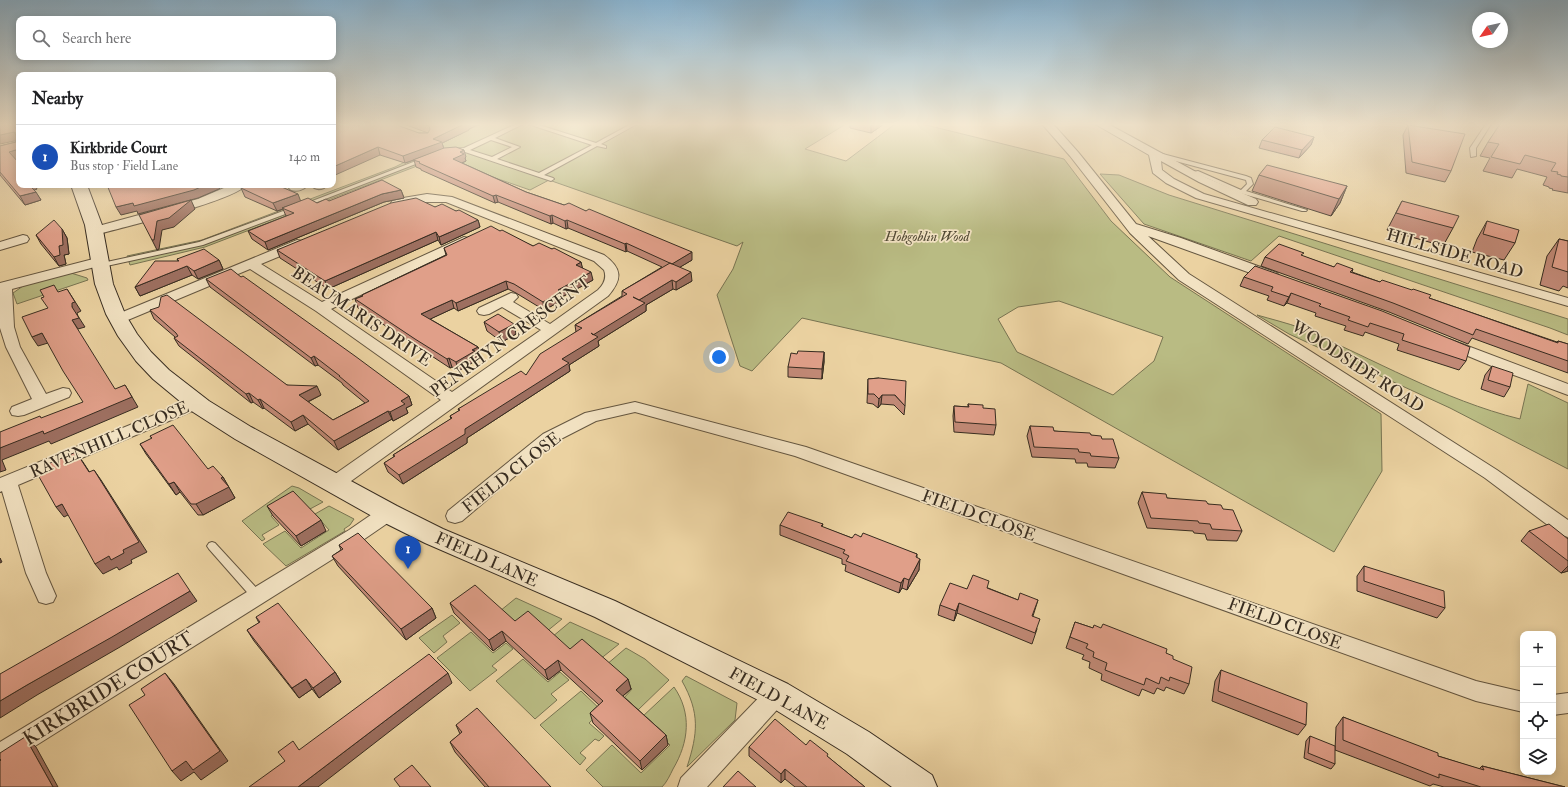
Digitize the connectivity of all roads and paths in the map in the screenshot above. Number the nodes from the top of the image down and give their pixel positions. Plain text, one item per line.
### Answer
1 (421, 161) edge
2 (497, 161) edge
3 (565, 161) edge
4 (1079, 161) edge
5 (1155, 161) edge
6 (1180, 161) edge
7 (1196, 172) dead end
8 (539, 174) junction
9 (551, 179) dead end
10 (80, 188) edge
11 (234, 188) edge
12 (1242, 192) junction
13 (382, 209) edge
14 (1304, 210) dead end
15 (506, 221) junction
16 (1132, 227) junction
17 (491, 228) edge
18 (95, 231) junction
19 (477, 235) edge
20 (23, 239) dead end
21 (309, 239) edge
22 (1, 244) edge
23 (101, 263) junction
24 (250, 263) junction
25 (1286, 281) edge
26 (3, 287) edge
27 (1568, 302) edge
28 (321, 308) junction
29 (484, 311) dead end
30 (118, 319) junction
31 (550, 330) junction
32 (1435, 336) edge
33 (1568, 390) edge
34 (63, 394) dead end
35 (452, 400) junction
36 (42, 402) junction
37 (196, 403) junction
38 (18, 411) dead end
39 (4, 484) edge
40 (334, 484) junction
41 (388, 513) junction
42 (455, 516) dead end
43 (1568, 530) edge
44 (212, 546) dead end
45 (46, 596) dead end
46 (257, 596) junction
47 (777, 694) junction
48 (1520, 701) edge
49 (1568, 704) edge
50 (1556, 705) edge
51 (0, 755) edge
52 (690, 787) edge
53 (920, 787) edge

1 - 23 lane
2 - 8 lane
3 - 8 lane
4 - 16 street, WOODSIDE ROAD
5 - 27 street, HILLSIDE ROAD
6 - 12 lane
7 - 12 lane
8 - 9 lane
10 - 18 street, FIELD LANE
11 - 18 street
12 - 14 lane
13 - 15 street, PENRHYN CRESCENT
15 - 17 street
15 - 31 street, PENRHYN CRESCENT
16 - 25 street
16 - 43 street, WOODSIDE ROAD
18 - 23 street, FIELD LANE
19 - 28 street
20 - 22 street
21 - 24 street
23 - 26 street
23 - 30 street, FIELD LANE
24 - 28 street, BEAUMARIS DRIVE
24 - 30 street
26 - 36 street
28 - 35 street, BEAUMARIS DRIVE
29 - 31 street
30 - 37 street, FIELD LANE
31 - 35 street, PENRHYN CRESCENT
32 - 33 street
34 - 36 street
35 - 40 street, PENRHYN CRESCENT
36 - 38 street
37 - 39 street, RAVENHILL CLOSE
37 - 40 street, FIELD LANE
39 - 45 street
40 - 41 street, FIELD LANE
41 - 46 street, KIRKBRIDE COURT
41 - 47 street, FIELD LANE
42 - 48 street, FIELD CLOSE
44 - 46 lane
46 - 51 street, KIRKBRIDE COURT
47 - 52 street
47 - 53 street, FIELD LANE
49 - 50 street

